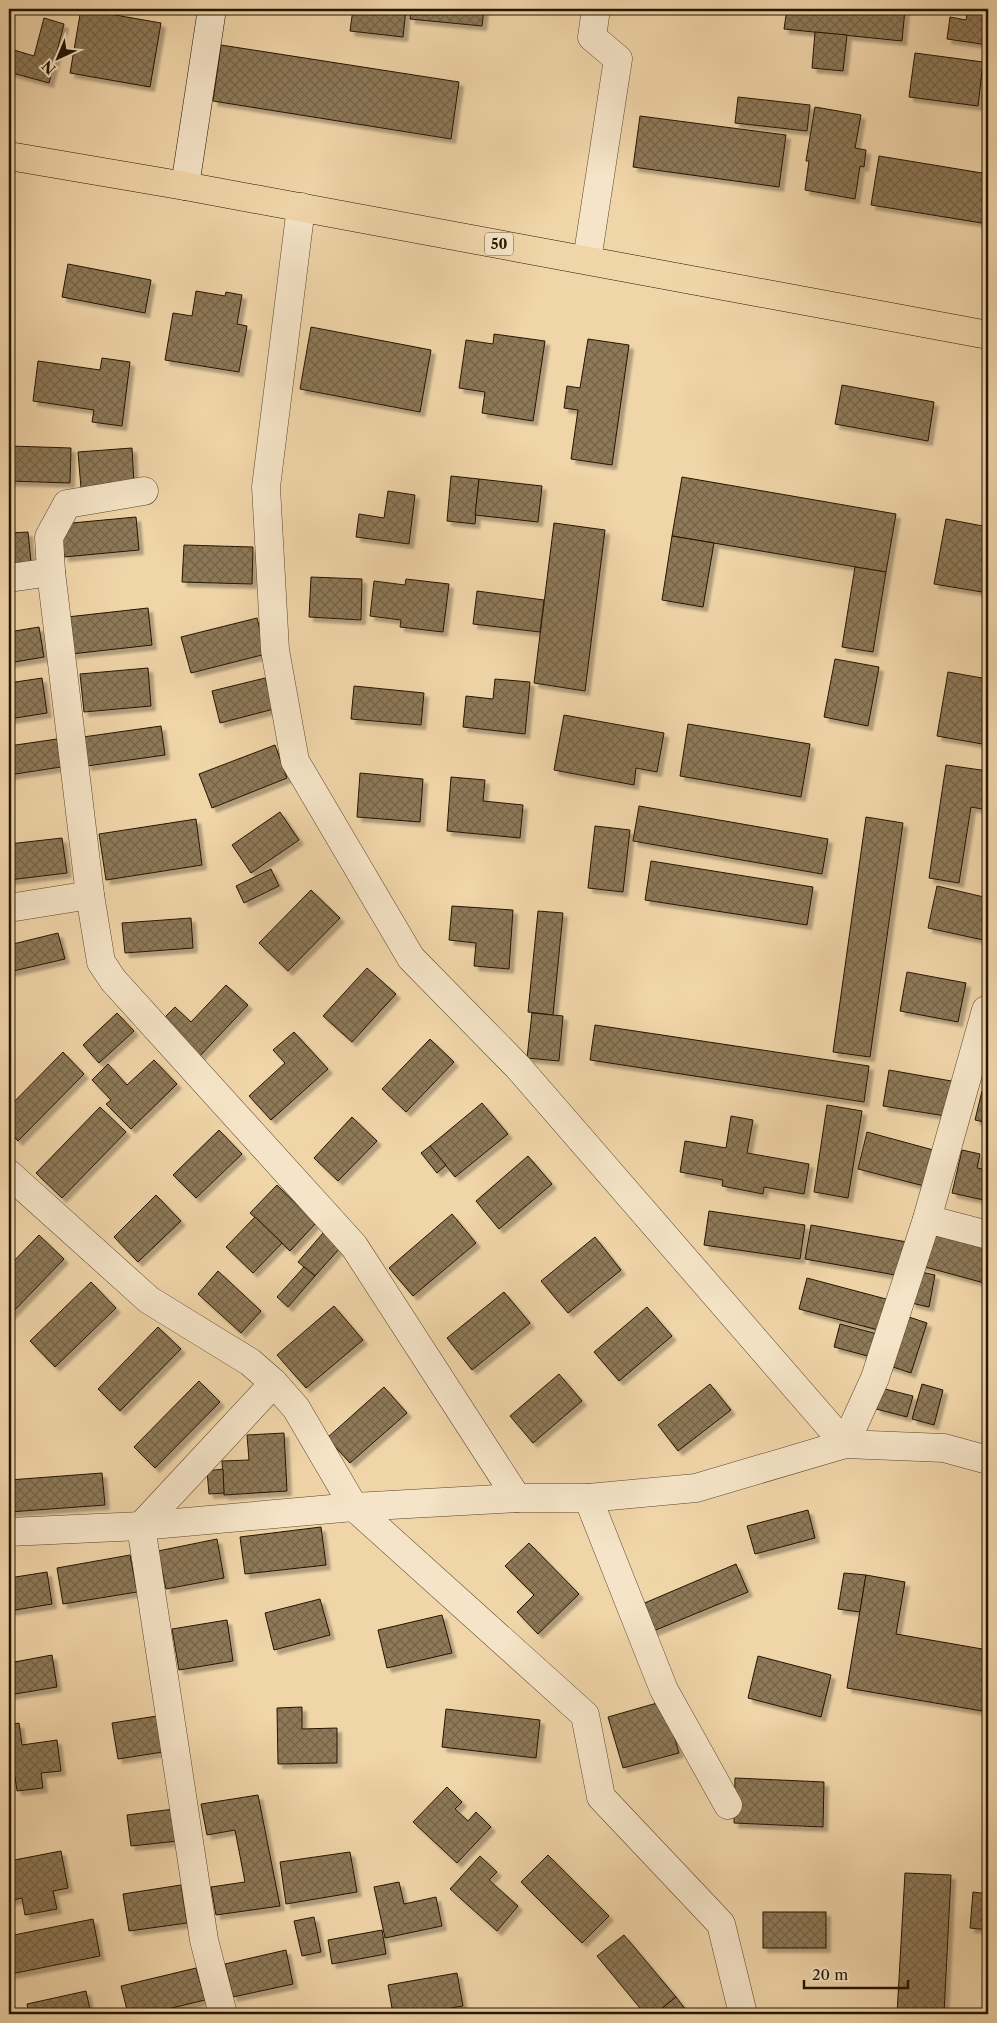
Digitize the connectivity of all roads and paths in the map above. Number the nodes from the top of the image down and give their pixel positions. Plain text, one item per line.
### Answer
1 (212, 9) edge
2 (596, 9) edge
3 (9, 156) edge
4 (185, 186) junction
5 (301, 207) junction
6 (586, 260) junction
7 (988, 335) edge
8 (144, 490) dead end
9 (50, 572) junction
10 (9, 578) edge
11 (90, 895) junction
12 (9, 908) edge
13 (986, 1010) dead end
14 (9, 1174) edge
15 (927, 1219) junction
16 (988, 1234) edge
17 (274, 1383) junction
18 (845, 1444) junction
19 (988, 1460) edge
20 (517, 1498) junction
21 (588, 1498) junction
22 (354, 1507) junction
23 (141, 1526) junction
24 (9, 1532) edge
25 (728, 1805) dead end
26 (223, 2014) edge
27 (743, 2014) edge

1 - 4 street
2 - 6 street
3 - 4 main road, 50
4 - 5 main road, 50
5 - 6 main road, 50
5 - 18 street
6 - 7 main road, 50
8 - 9 street
9 - 10 street
9 - 11 street
11 - 12 street
11 - 20 street
13 - 15 street
14 - 17 street
15 - 16 street
15 - 18 street
17 - 22 street
17 - 23 street
18 - 19 street
18 - 21 street
20 - 21 street
20 - 22 street
21 - 25 street
22 - 23 street
22 - 27 street
23 - 24 street
23 - 26 street

